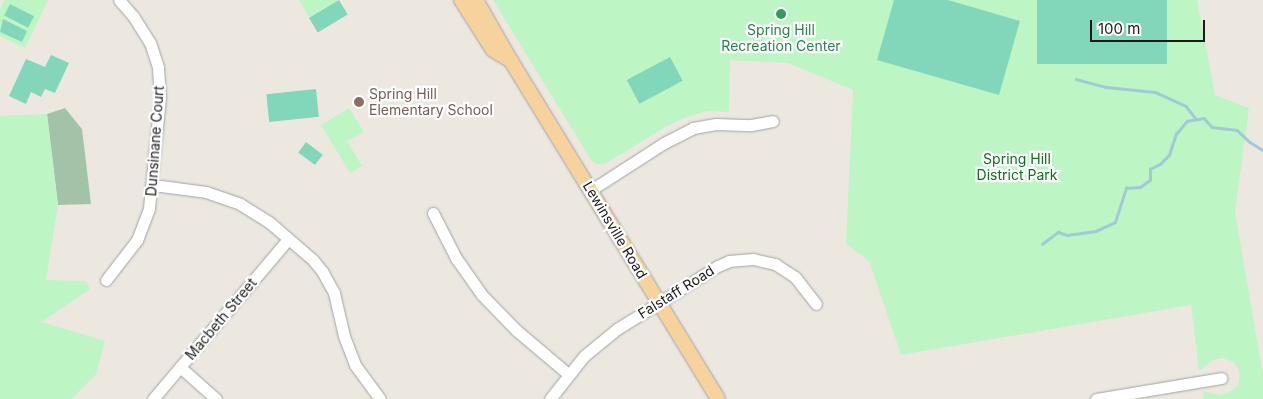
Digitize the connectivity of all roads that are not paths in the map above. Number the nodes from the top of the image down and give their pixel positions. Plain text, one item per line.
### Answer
1 (120, 0) edge
2 (460, 0) edge
3 (476, 0) edge
4 (511, 61) junction
5 (773, 121) dead end
6 (153, 185) junction
7 (591, 190) junction
8 (433, 213) dead end
9 (288, 239) junction
10 (106, 280) dead end
11 (659, 302) junction
12 (816, 304) dead end
13 (180, 367) junction
14 (568, 374) junction
15 (1221, 378) dead end
16 (153, 399) edge
17 (216, 399) edge
18 (380, 399) edge
19 (550, 399) edge
20 (718, 399) edge
21 (1096, 399) edge

1 - 6 street, Dunsinane Court
2 - 4 main road, Lewinsville Road
3 - 4 main road, Lewinsville Road
4 - 7 main road, Lewinsville Road
5 - 7 street
6 - 9 street
6 - 10 street, Dunsinane Court
7 - 11 main road, Lewinsville Road
8 - 14 street
9 - 13 street, Macbeth Street
9 - 18 street
11 - 12 street, Falstaff Road
11 - 14 street, Falstaff Road
11 - 20 main road, Lewinsville Road
13 - 16 street, Macbeth Street
13 - 17 street
14 - 19 street, Falstaff Road
15 - 21 street

